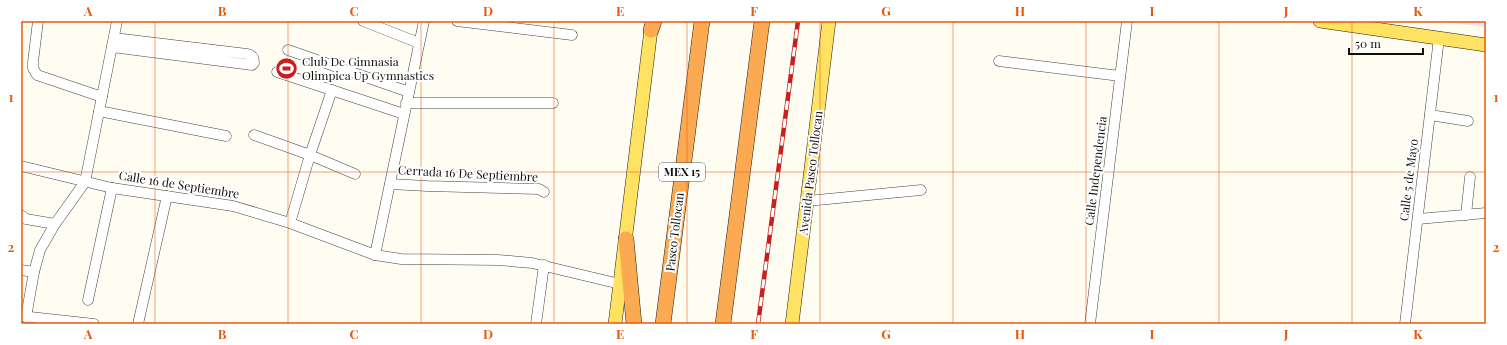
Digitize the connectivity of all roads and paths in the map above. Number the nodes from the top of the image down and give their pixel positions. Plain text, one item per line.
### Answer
1 (38, 21) edge
2 (117, 21) edge
3 (363, 21) edge
4 (424, 21) edge
5 (457, 21) edge
6 (702, 21) edge
7 (762, 21) edge
8 (829, 21) edge
9 (1127, 21) edge
10 (1320, 21) edge
11 (652, 24) edge
12 (572, 35) dead end
13 (1439, 38) junction
14 (113, 42) junction
15 (419, 43) junction
16 (1486, 45) edge
17 (288, 50) dead end
18 (1000, 61) dead end
19 (252, 65) dead end
20 (277, 72) dead end
21 (1120, 76) junction
22 (332, 90) junction
23 (102, 97) junction
24 (408, 98) junction
25 (553, 103) dead end
26 (99, 111) junction
27 (404, 114) junction
28 (1430, 115) junction
29 (1468, 121) dead end
30 (254, 135) dead end
31 (226, 136) dead end
32 (310, 155) junction
33 (21, 166) edge
34 (355, 174) dead end
35 (1470, 177) dead end
36 (85, 182) junction
37 (390, 184) junction
38 (112, 188) junction
39 (921, 190) dead end
40 (544, 192) dead end
41 (167, 196) junction
42 (807, 201) junction
43 (1486, 213) edge
44 (21, 215) edge
45 (1466, 215) junction
46 (1418, 220) junction
47 (290, 223) junction
48 (55, 224) junction
49 (626, 239) junction
50 (375, 255) junction
51 (544, 265) junction
52 (21, 270) edge
53 (34, 272) junction
54 (620, 284) junction
55 (726, 298) junction
56 (88, 300) dead end
57 (24, 316) edge
58 (73, 323) edge
59 (94, 324) edge
60 (138, 324) edge
61 (536, 324) edge
62 (615, 324) edge
63 (634, 324) edge
64 (663, 324) edge
65 (723, 324) edge
66 (726, 324) edge
67 (792, 324) edge
68 (1090, 324) edge
69 (1405, 324) edge

1 - 23 street
2 - 14 street
3 - 15 street
4 - 15 street
5 - 12 street
6 - 64 highway, Paseo Tollocan / MEX 15
7 - 55 highway
8 - 42 main road, Avenida Paseo Tollocan
9 - 21 street, Calle Independencia
10 - 13 main road
11 - 49 main road
13 - 16 main road
13 - 28 street, Calle 5 de Mayo
14 - 19 street
14 - 23 street
15 - 24 street
17 - 24 street
18 - 21 street
20 - 22 street
21 - 68 street, Calle Independencia
22 - 27 street
22 - 32 street
23 - 26 street
24 - 25 street
24 - 27 street
26 - 31 street
26 - 36 street
27 - 37 street
28 - 29 street
28 - 46 street, Calle 5 de Mayo
30 - 32 street
32 - 34 street
32 - 47 street
33 - 36 street, Calle 16 de Septiembre
35 - 45 street
36 - 38 street, Calle 16 de Septiembre
36 - 48 street
37 - 40 street, Cerrada 16 De Septiembre
37 - 50 street
38 - 41 street, Calle 16 de Septiembre
38 - 56 street
39 - 42 street
41 - 47 street, Calle 16 de Septiembre
41 - 60 street
42 - 67 main road, Avenida Paseo Tollocan
43 - 45 street
44 - 48 street
45 - 46 street
46 - 69 street, Calle 5 de Mayo
47 - 50 street, Calle 16 de Septiembre
48 - 53 street
49 - 54 main road
49 - 63 highway
50 - 51 street, Calle 16 de Septiembre
51 - 54 street, Calle 16 de Septiembre
51 - 61 street
52 - 53 street
53 - 57 street
54 - 62 main road
55 - 65 highway
55 - 66 highway
57 - 58 street
58 - 59 street

